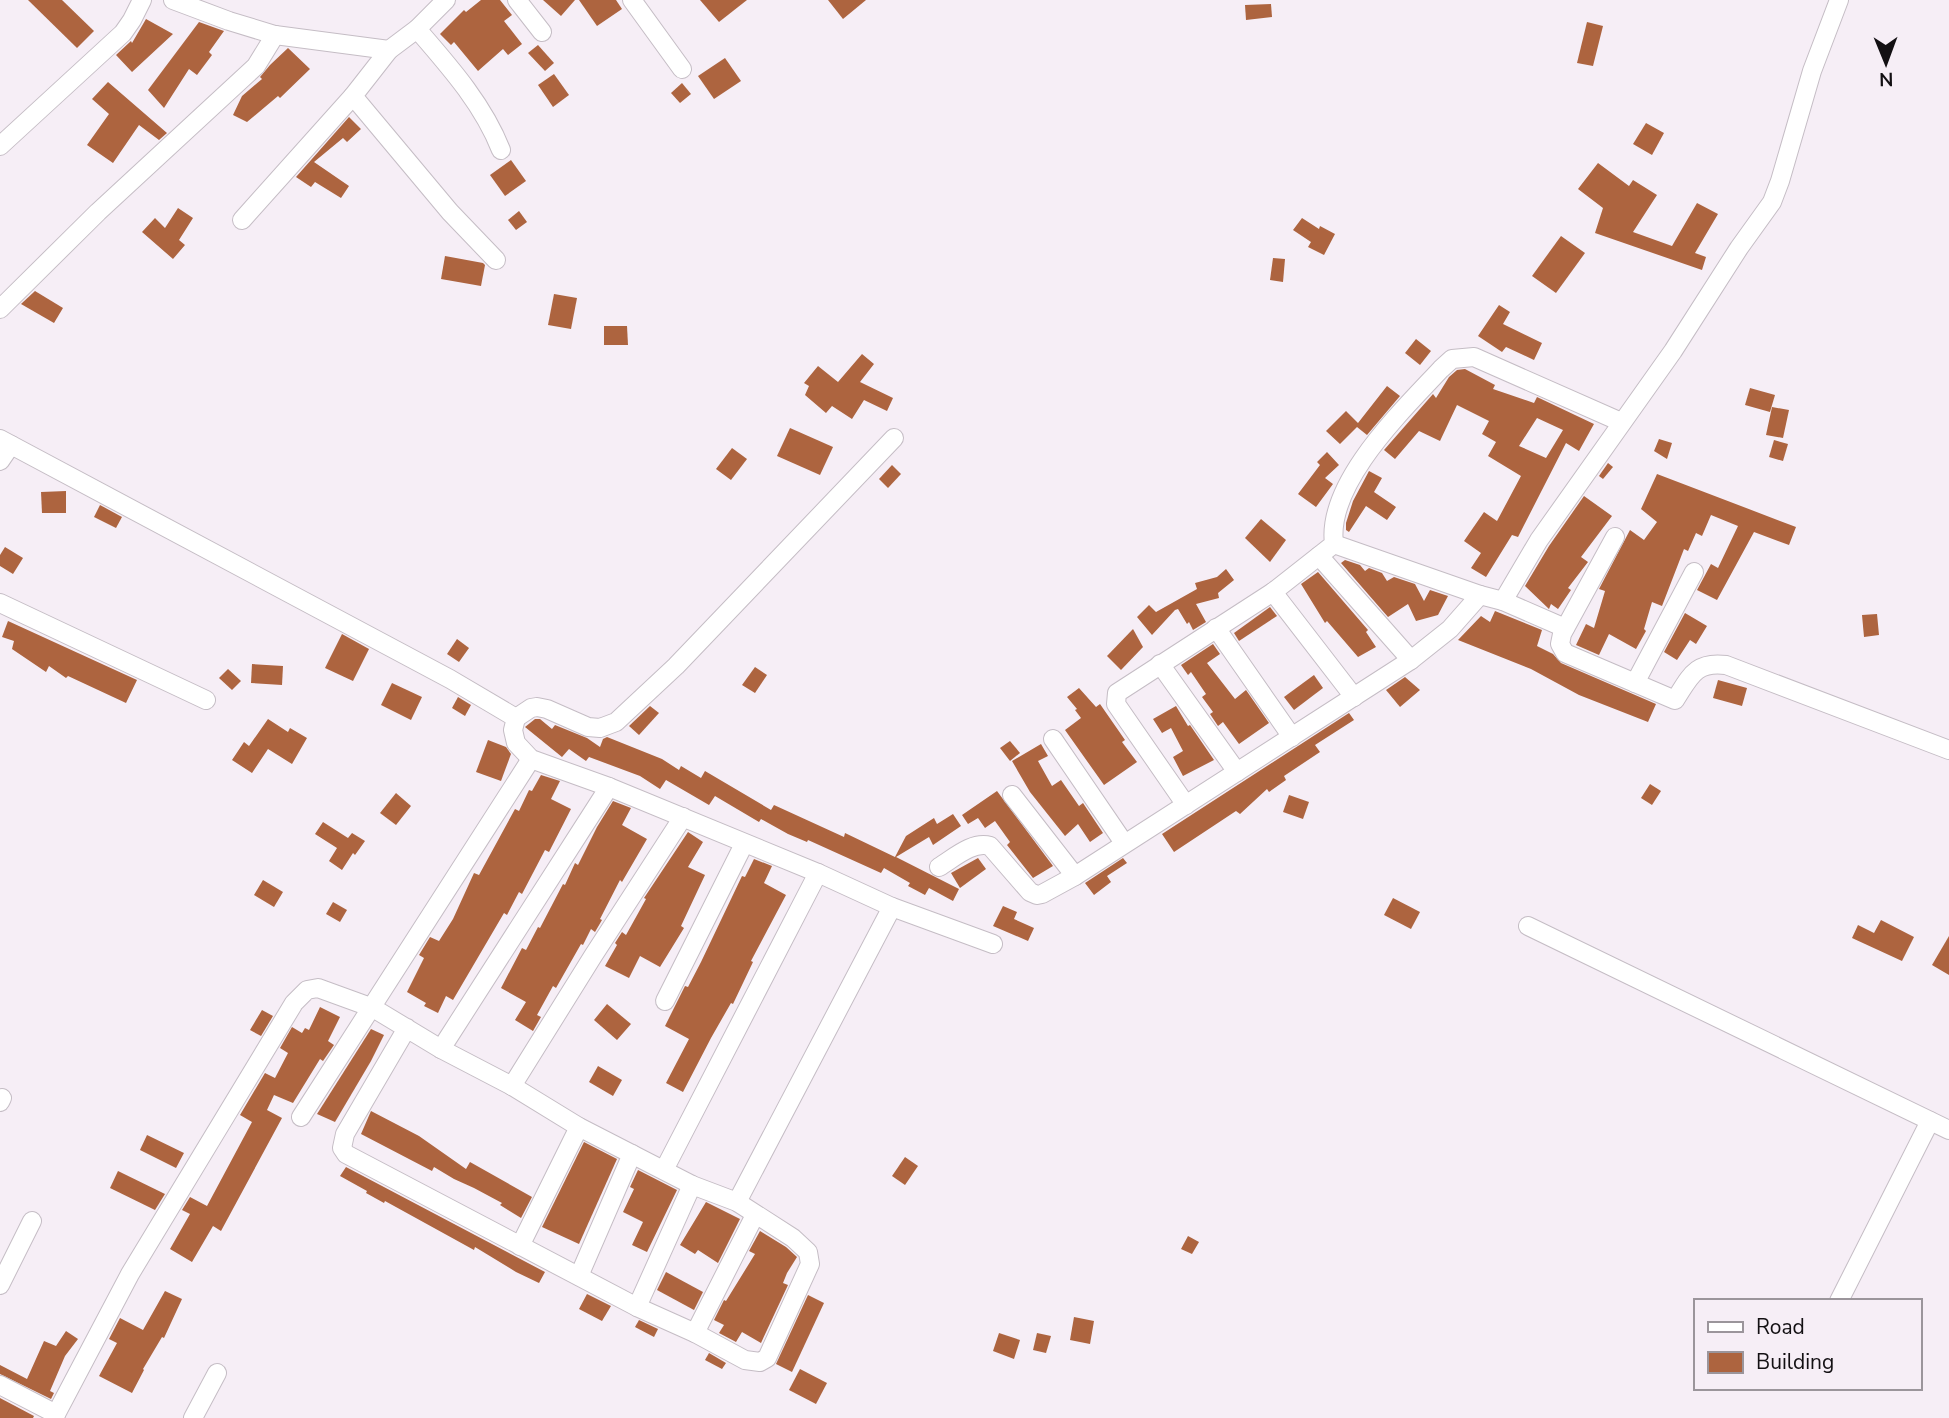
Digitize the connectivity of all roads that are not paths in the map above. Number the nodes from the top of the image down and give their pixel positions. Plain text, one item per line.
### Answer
1 (142, 0) edge
2 (173, 0) edge
3 (446, 0) edge
4 (517, 0) edge
5 (632, 0) edge
6 (1839, 0) edge
7 (416, 29) junction
8 (542, 32) dead end
9 (275, 35) junction
10 (389, 50) junction
11 (682, 69) dead end
12 (353, 96) junction
13 (0, 146) edge
14 (501, 150) dead end
15 (242, 220) dead end
16 (496, 260) dead end
17 (0, 309) edge
18 (1621, 422) junction
19 (894, 438) dead end
20 (5, 442) edge
21 (0, 461) edge
22 (1615, 537) dead end
23 (1334, 544) junction
24 (1319, 556) junction
25 (1694, 572) dead end
26 (1273, 592) junction
27 (1480, 595) junction
28 (1503, 601) junction
29 (0, 603) edge
30 (1216, 628) junction
31 (1565, 628) junction
32 (1411, 660) junction
33 (1160, 664) junction
34 (1635, 683) junction
35 (1354, 697) junction
36 (206, 701) dead end
37 (516, 718) junction
38 (1292, 737) junction
39 (1053, 739) dead end
40 (1949, 750) edge
41 (531, 760) junction
42 (1237, 772) junction
43 (609, 787) junction
44 (1012, 795) dead end
45 (1186, 805) junction
46 (683, 817) junction
47 (1124, 843) junction
48 (744, 845) junction
49 (939, 867) dead end
50 (818, 873) junction
51 (1075, 876) junction
52 (892, 907) junction
53 (1528, 926) dead end
54 (993, 944) dead end
55 (665, 1001) dead end
56 (373, 1008) junction
57 (407, 1028) junction
58 (441, 1049) junction
59 (512, 1086) junction
60 (300, 1117) dead end
61 (1930, 1121) junction
62 (579, 1127) junction
63 (1949, 1130) edge
64 (632, 1154) junction
65 (664, 1170) junction
66 (692, 1185) junction
67 (737, 1202) junction
68 (755, 1215) junction
69 (32, 1221) dead end
70 (520, 1246) junction
71 (579, 1276) junction
72 (0, 1285) edge
73 (1840, 1299) edge
74 (637, 1307) junction
75 (695, 1333) junction
76 (217, 1373) dead end
77 (0, 1385) edge
78 (55, 1416) edge
79 (194, 1418) edge

1 - 13 street
2 - 9 street
3 - 7 street
4 - 8 street
5 - 11 street
6 - 18 street
7 - 10 street
7 - 14 street
9 - 10 street
9 - 17 street
10 - 12 street
12 - 15 street
12 - 16 street
18 - 23 street
18 - 28 street
19 - 37 street
20 - 21 street
20 - 37 street
22 - 31 street
23 - 24 street
23 - 27 street
24 - 26 street
24 - 32 street
25 - 34 street
26 - 30 street
26 - 35 street
27 - 28 street
27 - 32 street
28 - 31 street
29 - 36 street
30 - 33 street
30 - 38 street
31 - 34 street
32 - 35 street
33 - 42 street
33 - 45 street
34 - 40 street
35 - 38 street
37 - 41 street
38 - 42 street
39 - 47 street
41 - 43 street
41 - 56 street
42 - 45 street
43 - 46 street
43 - 58 street
44 - 51 street
45 - 47 street
46 - 48 street
46 - 59 street
47 - 51 street
48 - 50 street
48 - 55 street
49 - 51 street
50 - 52 street
50 - 65 street
52 - 54 street
52 - 67 street
53 - 61 street
56 - 57 street
56 - 60 street
56 - 78 street
57 - 58 street
57 - 70 street
58 - 59 street
59 - 62 street
61 - 63 street
61 - 73 street
62 - 64 street
62 - 70 street
64 - 65 street
64 - 71 street
65 - 66 street
66 - 67 street
66 - 74 street
67 - 68 street
68 - 75 street
68 - 75 street
69 - 72 street
70 - 71 street
71 - 74 street
74 - 75 street
76 - 79 street
77 - 78 street

